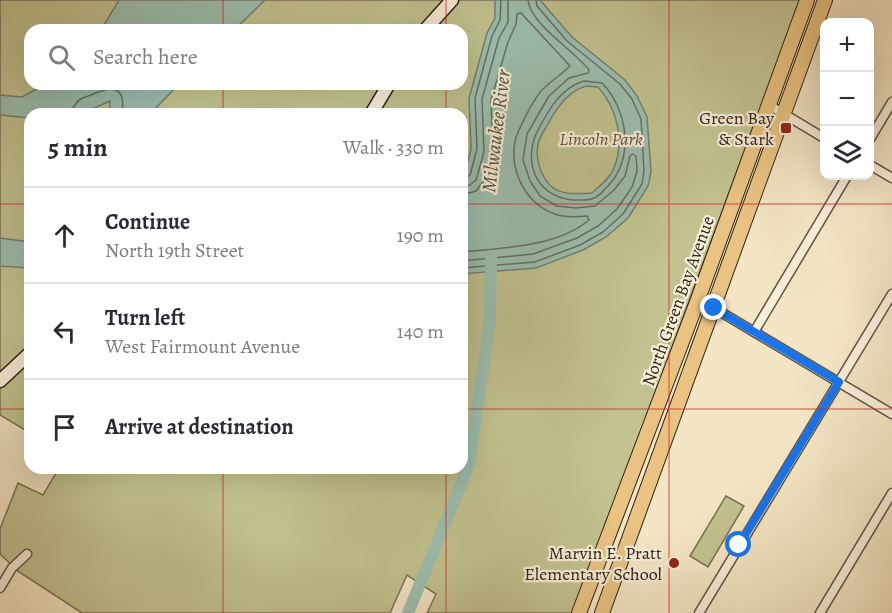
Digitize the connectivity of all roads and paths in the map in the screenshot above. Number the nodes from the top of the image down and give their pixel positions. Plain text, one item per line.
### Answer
1 (452, 0) edge
2 (807, 0) edge
3 (825, 0) edge
4 (430, 24) edge
5 (385, 90) edge
6 (892, 102) edge
7 (769, 105) junction
8 (375, 108) edge
9 (784, 114) junction
10 (874, 132) edge
11 (820, 135) edge
12 (874, 167) edge
13 (892, 178) edge
14 (845, 180) edge
15 (892, 294) edge
16 (697, 302) junction
17 (714, 308) junction
18 (754, 332) junction
19 (24, 359) edge
20 (0, 381) edge
21 (839, 382) junction
22 (892, 414) edge
23 (892, 493) edge
24 (27, 554) dead end
25 (0, 588) edge
26 (579, 613) edge
27 (602, 613) edge
28 (699, 613) edge
29 (820, 613) edge

1 - 4 street
2 - 7 main road, North Green Bay Avenue
3 - 9 main road, North Green Bay Avenue
5 - 8 street
6 - 10 street
7 - 9 street
7 - 16 main road, North Green Bay Avenue
9 - 11 street
9 - 17 main road, North Green Bay Avenue
12 - 13 street
14 - 18 street
15 - 21 street
16 - 17 street
16 - 26 main road, North Green Bay Avenue
17 - 18 street
17 - 27 main road, North Green Bay Avenue
18 - 21 street
19 - 20 street
21 - 22 street
21 - 28 street
23 - 29 street
24 - 25 street

